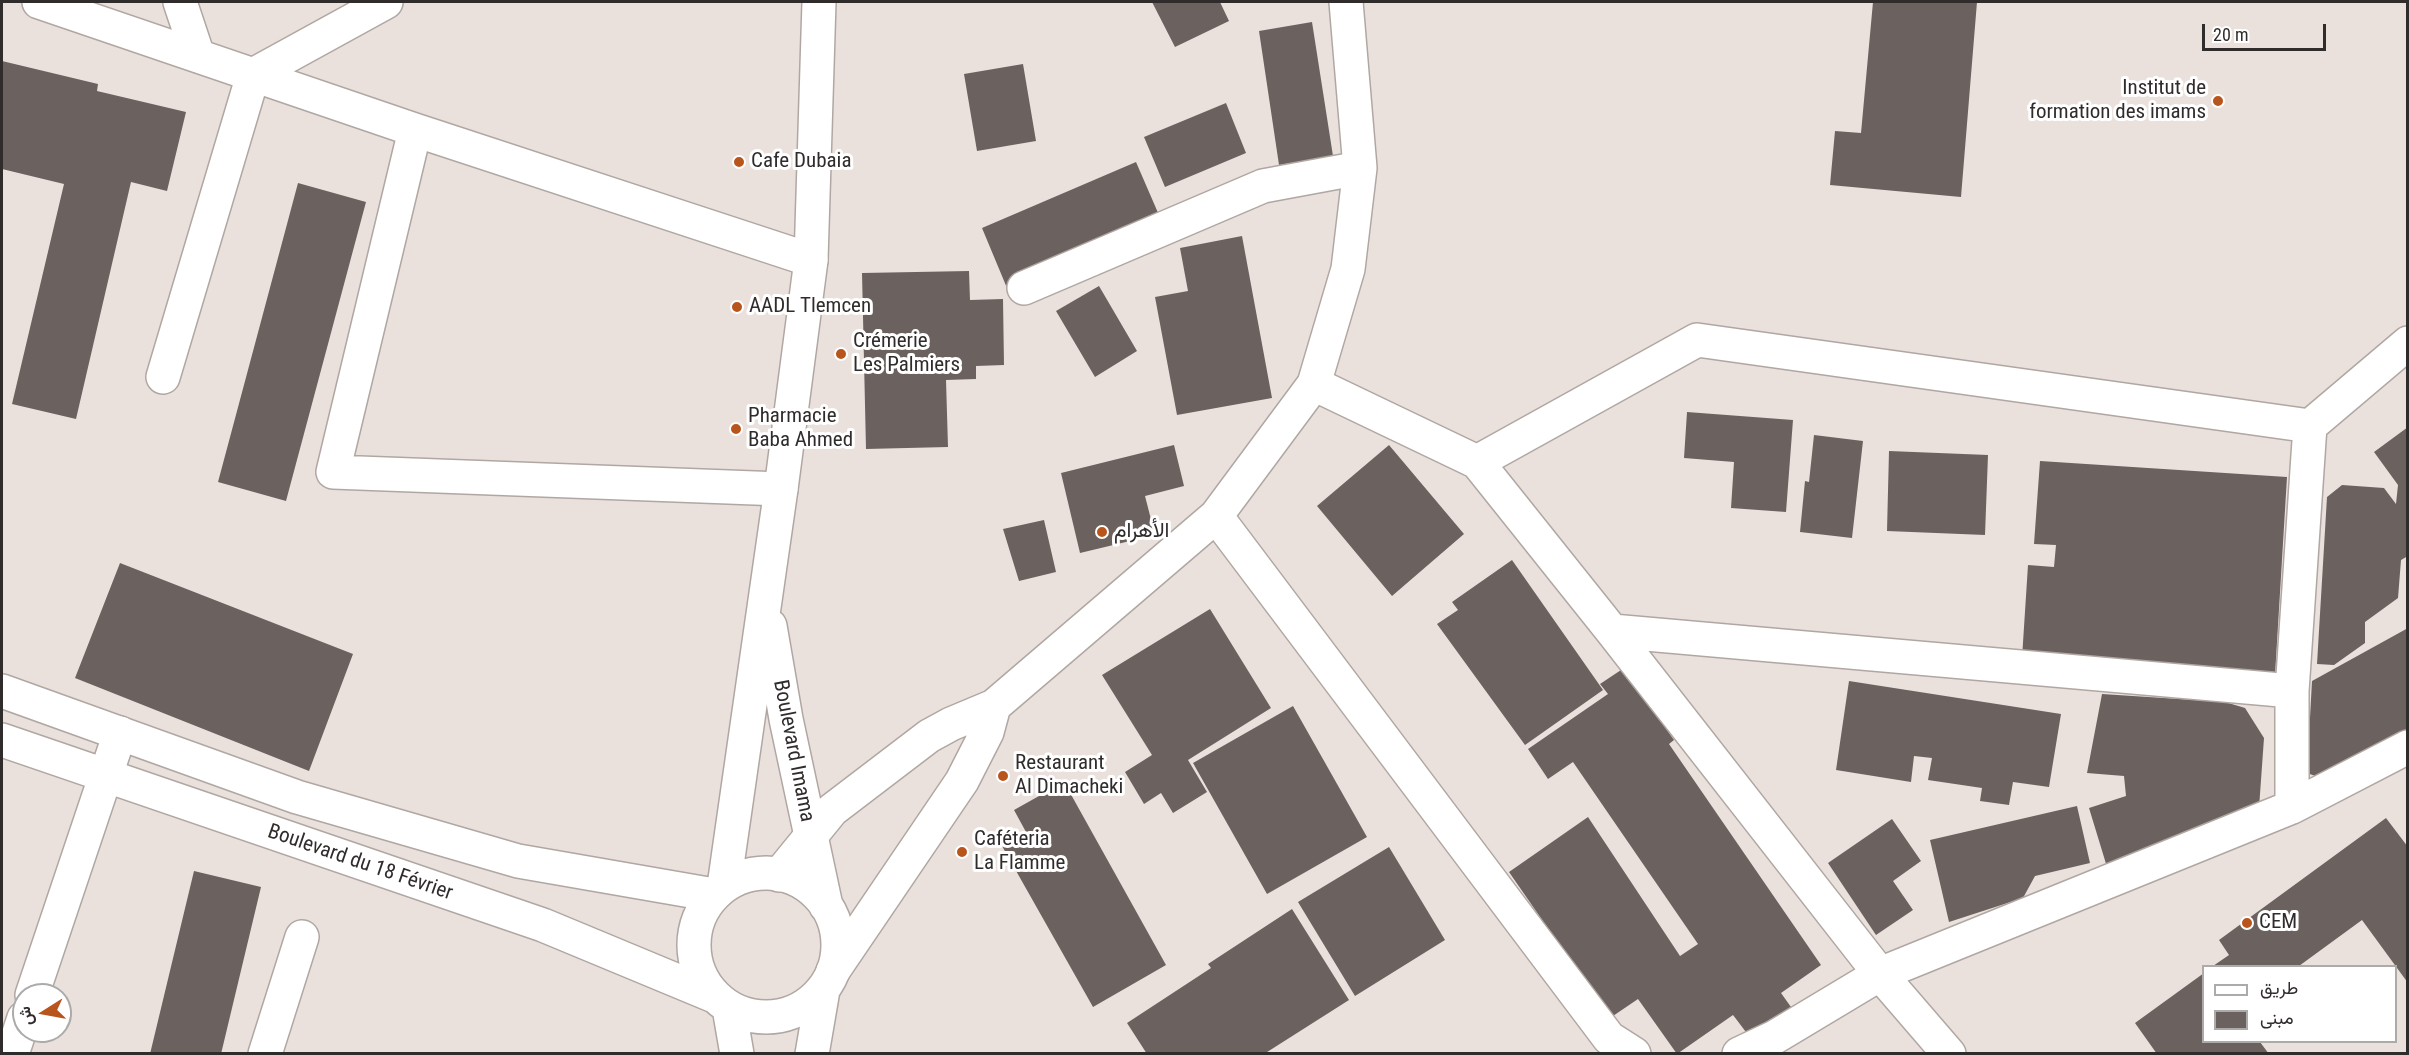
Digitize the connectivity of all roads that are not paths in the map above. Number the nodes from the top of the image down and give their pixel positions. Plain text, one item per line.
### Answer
1 (39, 2) edge
2 (180, 2) edge
3 (386, 2) edge
4 (819, 2) edge
5 (1346, 2) edge
6 (198, 56) junction
7 (253, 75) junction
8 (415, 130) junction
9 (1360, 168) junction
10 (810, 260) junction
11 (1024, 288) dead end
12 (2408, 343) edge
13 (163, 377) dead end
14 (1314, 384) junction
15 (2310, 426) junction
16 (1477, 462) junction
17 (781, 489) junction
18 (1216, 516) junction
19 (765, 595) junction
20 (1612, 630) junction
21 (2, 691) edge
22 (2292, 692) junction
23 (994, 706) junction
24 (120, 733) junction
25 (2, 740) edge
26 (2408, 747) edge
27 (106, 777) junction
28 (2292, 807) junction
29 (810, 837) junction
30 (779, 874) junction
31 (719, 891) junction
32 (826, 906) junction
33 (302, 937) dead end
34 (1880, 974) junction
35 (828, 980) junction
36 (36, 983) edge
37 (722, 1002) junction
38 (265, 1053) edge
39 (737, 1053) edge
40 (812, 1053) edge
41 (1634, 1053) edge
42 (1739, 1053) edge
43 (1949, 1053) edge

1 - 6 street
2 - 6 street
3 - 7 street
4 - 10 street, Boulevard Imama
5 - 9 street
6 - 7 street
7 - 8 street
7 - 13 street
8 - 10 street
8 - 17 street
9 - 11 street
9 - 14 street
10 - 17 street, Boulevard Imama
12 - 15 street
14 - 16 street
14 - 18 street
15 - 16 street
15 - 22 street
16 - 20 street
17 - 19 street, Boulevard Imama
18 - 23 street
18 - 41 street
19 - 29 street, Boulevard Imama
19 - 31 street, Boulevard Imama
20 - 22 street
20 - 34 street
21 - 24 street, Boulevard du 18 Février
22 - 28 street
23 - 29 street
23 - 35 street
24 - 27 street
24 - 31 street, Boulevard du 18 Février
25 - 27 street, Boulevard du 18 Février
26 - 28 street
27 - 36 street
27 - 37 street, Boulevard du 18 Février
28 - 34 street
29 - 30 street
29 - 32 street, Boulevard Imama
30 - 31 street
30 - 32 street
31 - 37 street
32 - 35 street
33 - 38 street
34 - 42 street
34 - 43 street
35 - 37 street
35 - 40 street
37 - 39 street

